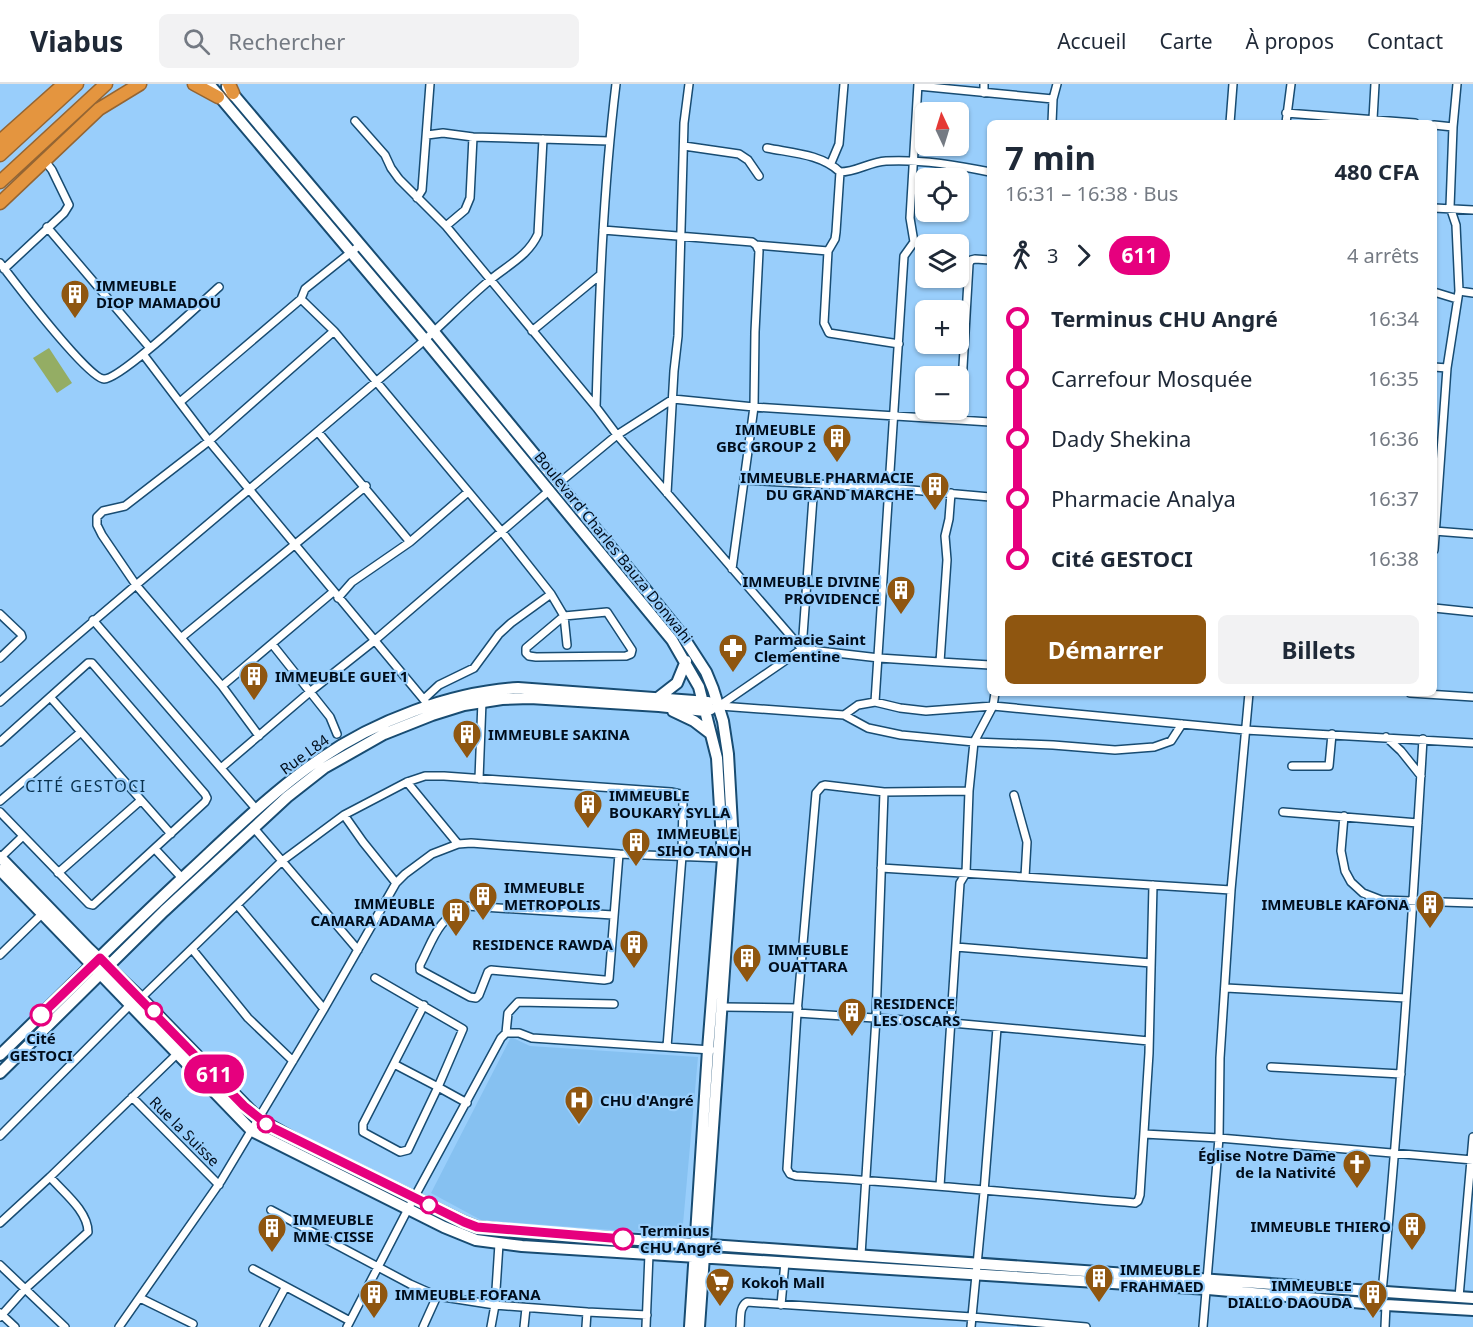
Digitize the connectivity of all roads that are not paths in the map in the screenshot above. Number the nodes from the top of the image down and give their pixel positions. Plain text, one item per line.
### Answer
1 (64, 84) edge
2 (77, 84) edge
3 (106, 84) edge
4 (124, 84) edge
5 (140, 84) edge
6 (194, 84) edge
7 (209, 84) edge
8 (430, 84) edge
9 (616, 84) edge
10 (689, 84) edge
11 (844, 84) edge
12 (984, 84) edge
13 (1058, 84) edge
14 (1233, 84) edge
15 (1291, 84) edge
16 (1375, 84) edge
17 (1457, 84) edge
18 (918, 85) edge
19 (229, 87) edge
20 (984, 93) junction
21 (218, 97) junction
22 (1053, 99) junction
23 (99, 109) junction
24 (1287, 113) junction
25 (1373, 119) junction
26 (1052, 120) edge
27 (1230, 120) edge
28 (1286, 120) edge
29 (1384, 120) edge
30 (356, 121) dead end
31 (1437, 125) edge
32 (1453, 127) junction
33 (427, 135) junction
34 (472, 136) junction
35 (543, 139) junction
36 (0, 141) edge
37 (609, 141) junction
38 (684, 146) junction
39 (767, 148) dead end
40 (0, 155) edge
41 (45, 161) junction
42 (913, 161) junction
43 (831, 164) junction
44 (840, 172) junction
45 (987, 172) edge
46 (759, 177) dead end
47 (0, 182) edge
48 (417, 198) junction
49 (0, 203) edge
50 (1450, 207) junction
51 (1437, 208) edge
52 (1473, 210) edge
53 (446, 226) junction
54 (47, 228) junction
55 (603, 230) junction
56 (681, 236) junction
57 (360, 245) junction
58 (756, 245) junction
59 (828, 251) junction
60 (350, 252) junction
61 (987, 260) edge
62 (1, 266) edge
63 (600, 275) junction
64 (490, 280) junction
65 (219, 287) dead end
66 (1437, 292) edge
67 (1473, 292) edge
68 (1458, 295) junction
69 (301, 299) junction
70 (334, 331) junction
71 (532, 331) junction
72 (434, 332) junction
73 (425, 340) junction
74 (899, 344) junction
75 (150, 348) junction
76 (143, 354) junction
77 (963, 366) edge
78 (1437, 367) edge
79 (1447, 368) junction
80 (376, 382) junction
81 (673, 399) junction
82 (180, 402) junction
83 (596, 407) junction
84 (754, 407) junction
85 (892, 415) junction
86 (915, 416) edge
87 (969, 419) edge
88 (987, 422) edge
89 (318, 432) junction
90 (617, 435) junction
91 (209, 441) junction
92 (1437, 448) edge
93 (744, 480) junction
94 (814, 484) junction
95 (366, 486) junction
96 (554, 486) junction
97 (889, 488) junction
98 (250, 490) junction
99 (468, 492) junction
100 (667, 493) junction
101 (951, 493) junction
102 (987, 497) edge
103 (502, 532) junction
104 (1437, 532) edge
105 (1473, 534) edge
106 (410, 542) junction
107 (294, 545) junction
108 (732, 569) junction
109 (136, 585) junction
110 (551, 594) junction
111 (335, 595) junction
112 (1437, 609) edge
113 (1473, 612) edge
114 (0, 614) edge
115 (564, 616) junction
116 (93, 620) junction
117 (182, 637) junction
118 (374, 641) junction
119 (272, 644) junction
120 (567, 645) dead end
121 (802, 649) junction
122 (0, 658) edge
123 (879, 658) junction
124 (686, 661) junction
125 (940, 662) junction
126 (987, 665) edge
127 (222, 687) junction
128 (311, 691) junction
129 (1437, 695) edge
130 (995, 696) edge
131 (1249, 696) edge
132 (1473, 697) edge
133 (51, 698) junction
134 (482, 701) junction
135 (0, 702) edge
136 (426, 702) junction
137 (659, 702) junction
138 (875, 702) junction
139 (704, 706) junction
140 (719, 706) junction
141 (993, 706) junction
142 (844, 715) junction
143 (1182, 724) junction
144 (1245, 730) junction
145 (81, 732) junction
146 (338, 734) dead end
147 (711, 734) junction
148 (1332, 734) junction
149 (260, 736) junction
150 (1386, 737) junction
151 (1423, 739) junction
152 (0, 742) edge
153 (974, 742) junction
154 (1473, 743) edge
155 (1292, 766) dead end
156 (221, 768) junction
157 (1421, 776) junction
158 (479, 779) junction
159 (407, 782) junction
160 (969, 791) junction
161 (884, 792) junction
162 (1014, 795) dead end
163 (0, 801) edge
164 (140, 801) junction
165 (257, 810) junction
166 (0, 812) edge
167 (1283, 812) dead end
168 (345, 815) junction
169 (1344, 816) junction
170 (250, 823) junction
171 (1418, 823) junction
172 (171, 834) junction
173 (23, 836) junction
174 (458, 844) junction
175 (155, 849) junction
176 (619, 854) junction
177 (682, 856) junction
178 (0, 858) edge
179 (723, 858) junction
180 (282, 861) junction
181 (881, 868) junction
182 (0, 870) edge
183 (58, 873) junction
184 (966, 873) junction
185 (1025, 877) junction
186 (182, 878) junction
187 (396, 883) junction
188 (1153, 885) junction
189 (1231, 890) junction
190 (1414, 902) junction
191 (1473, 903) edge
192 (238, 906) junction
193 (45, 910) junction
194 (613, 915) junction
195 (956, 947) junction
196 (192, 949) junction
197 (358, 950) junction
198 (0, 955) edge
199 (100, 958) junction
200 (1151, 963) junction
201 (92, 966) junction
202 (109, 966) junction
203 (100, 975) junction
204 (375, 978) dead end
205 (1226, 988) junction
206 (141, 998) junction
207 (1406, 998) junction
208 (614, 1004) dead end
209 (130, 1005) junction
210 (424, 1005) junction
211 (723, 1007) junction
212 (324, 1009) junction
213 (797, 1011) junction
214 (876, 1018) junction
215 (952, 1023) junction
216 (997, 1028) junction
217 (506, 1034) junction
218 (1149, 1041) junction
219 (667, 1047) junction
220 (713, 1051) junction
221 (178, 1053) junction
222 (0, 1055) edge
223 (293, 1061) junction
224 (394, 1064) junction
225 (1271, 1067) dead end
226 (0, 1073) edge
227 (1401, 1074) junction
228 (438, 1087) junction
229 (132, 1097) junction
230 (467, 1103) junction
231 (259, 1119) junction
232 (252, 1131) junction
233 (1144, 1134) junction
234 (0, 1136) edge
235 (1473, 1137) edge
236 (1219, 1138) junction
237 (1395, 1152) junction
238 (1472, 1160) edge
239 (50, 1178) junction
240 (866, 1180) junction
241 (219, 1185) junction
242 (940, 1186) junction
243 (984, 1192) junction
244 (415, 1198) junction
245 (408, 1209) junction
246 (271, 1210) dead end
247 (0, 1222) edge
248 (523, 1232) junction
249 (499, 1244) junction
250 (700, 1244) junction
251 (522, 1246) junction
252 (649, 1254) junction
253 (861, 1255) junction
254 (699, 1258) junction
255 (785, 1262) junction
256 (0, 1265) edge
257 (378, 1266) junction
258 (253, 1269) dead end
259 (977, 1269) junction
260 (1208, 1285) junction
261 (285, 1288) junction
262 (25, 1289) junction
263 (1382, 1292) junction
264 (437, 1296) junction
265 (1459, 1297) junction
266 (140, 1298) junction
267 (1473, 1298) edge
268 (495, 1305) junction
269 (781, 1305) junction
270 (1386, 1305) junction
271 (526, 1308) junction
272 (1473, 1310) edge
273 (587, 1312) junction
274 (1, 1315) edge
275 (647, 1315) junction
276 (972, 1317) junction
277 (193, 1324) dead end
278 (348, 1324) edge
279 (1038, 1325) edge
280 (15, 1327) edge
281 (65, 1327) edge
282 (119, 1327) edge
283 (264, 1327) edge
284 (423, 1327) edge
285 (491, 1327) edge
286 (524, 1327) edge
287 (586, 1327) edge
288 (646, 1327) edge
289 (690, 1327) edge
290 (699, 1327) edge
291 (740, 1327) edge
292 (971, 1327) edge
293 (1084, 1327) edge
294 (1203, 1327) edge
295 (1385, 1327) edge

1 - 36 highway
2 - 40 highway
3 - 47 highway
4 - 23 highway
5 - 23 highway
6 - 21 highway
7 - 21 main road, Boulevard Charles Bauza Donwahi
8 - 33 street
9 - 37 street
10 - 38 street
11 - 43 street
12 - 20 street
13 - 22 street
14 - 27 street
15 - 24 street
16 - 25 street
17 - 32 street
18 - 20 street
18 - 42 street
19 - 57 main road, Boulevard Charles Bauza Donwahi
20 - 22 street
21 - 60 main road, Boulevard Charles Bauza Donwahi
22 - 26 street
23 - 41 highway
24 - 25 street
24 - 28 street
25 - 29 street
30 - 48 street
31 - 32 street
32 - 50 street
33 - 34 street
33 - 48 street
34 - 35 street
34 - 53 street
35 - 37 street
35 - 64 street
37 - 55 street
38 - 46 street
38 - 56 street
39 - 43 street
41 - 49 highway
41 - 54 street
42 - 44 street
42 - 45 street
42 - 74 street
43 - 44 street
44 - 59 street
48 - 53 street
50 - 51 street
50 - 52 street
50 - 68 street
53 - 64 street
54 - 62 street
54 - 75 street
55 - 56 street
55 - 63 street
56 - 58 street
56 - 81 street
57 - 60 street
57 - 72 main road, Boulevard Charles Bauza Donwahi
58 - 59 street
58 - 84 street
59 - 74 street
60 - 69 street
60 - 73 main road, Boulevard Charles Bauza Donwahi
61 - 77 street
62 - 76 street
63 - 71 street
63 - 83 street
64 - 71 street
64 - 72 street
65 - 75 street
66 - 68 street
67 - 68 street
68 - 79 street
69 - 70 street
69 - 82 street
70 - 80 street
70 - 91 street
71 - 83 street
72 - 73 street
72 - 96 main road, Boulevard Charles Bauza Donwahi
73 - 80 street
73 - 96 main road, Boulevard Charles Bauza Donwahi
74 - 85 street
75 - 76 street
76 - 82 street
78 - 79 street
79 - 92 street
80 - 89 street
80 - 99 street
81 - 84 street
81 - 90 street
81 - 100 street
82 - 91 street
83 - 90 street
84 - 85 street
84 - 93 street
85 - 86 street
85 - 97 street
87 - 88 street
89 - 95 street
89 - 98 street
90 - 96 street
90 - 100 street
91 - 98 street
91 - 109 street
93 - 94 street
93 - 108 street
94 - 97 street
94 - 121 street
95 - 106 street
95 - 107 street
96 - 103 street
96 - 124 main road, Boulevard Charles Bauza Donwahi
96 - 140 main road, Boulevard Charles Bauza Donwahi
97 - 101 street
97 - 123 street
98 - 107 street
98 - 109 street
99 - 103 street
99 - 106 street
100 - 108 street
101 - 102 street
101 - 125 street
103 - 110 street
103 - 118 street
104 - 105 street
106 - 111 street
107 - 111 street
107 - 117 street
108 - 121 street
109 - 116 street
109 - 117 street
110 - 115 street
110 - 136 street
111 - 118 street
111 - 119 street
112 - 113 street
114 - 122 street
115 - 115 street
115 - 120 street
116 - 135 street
116 - 156 street
117 - 127 street
118 - 128 street
118 - 136 street
119 - 127 street
119 - 128 street
121 - 123 street
121 - 140 street
123 - 125 street
123 - 138 street
124 - 137 main road
124 - 139 main road, Boulevard Charles Bauza Donwahi
125 - 126 street
127 - 149 street
128 - 146 street
128 - 149 street
129 - 132 street
130 - 141 street
131 - 144 street
133 - 145 street
133 - 152 street
133 - 172 street
134 - 137 main road
134 - 158 street
134 - 170 main road
136 - 137 main road, Rue L84
136 - 165 main road, Rue L84
137 - 139 main road, Rue L84
137 - 147 main road
138 - 141 street
138 - 142 street
139 - 140 main road, Rue L84
139 - 147 main road, Boulevard Charles Bauza Donwahi
140 - 142 street
140 - 211 main road, Boulevard Charles Bauza Donwahi
141 - 143 street
141 - 153 street
142 - 153 street
143 - 144 street
143 - 153 street
144 - 148 street
144 - 189 street
145 - 163 street
145 - 164 street
147 - 179 main road, Boulevard Charles Bauza Donwahi
148 - 150 street
148 - 155 street
149 - 156 street
150 - 151 street
150 - 157 street
151 - 154 street
151 - 157 street
153 - 160 street
156 - 165 street
157 - 171 street
158 - 159 street
158 - 177 street
159 - 168 street
159 - 174 street
160 - 161 street
160 - 184 street
161 - 181 street
161 - 213 street
162 - 185 street
164 - 172 street
164 - 183 street
165 - 170 main road, Rue L84
166 - 173 street
167 - 169 street
168 - 180 street
168 - 187 street
169 - 171 street
169 - 190 street
170 - 180 street
170 - 186 main road, Rue L84
170 - 202 main road
171 - 190 street
172 - 175 street
173 - 178 street
173 - 183 street
174 - 176 street
174 - 187 street
175 - 183 street
175 - 186 street
176 - 177 street
176 - 194 street
177 - 179 street
177 - 219 street
178 - 193 main road
179 - 220 main road, Boulevard Charles Bauza Donwahi
180 - 192 street
180 - 197 street
181 - 184 street
181 - 214 street
182 - 193 main road
184 - 185 street
184 - 195 street
185 - 188 street
186 - 199 main road, Rue L84
187 - 197 street
188 - 189 street
188 - 200 street
189 - 205 street
190 - 191 street
190 - 207 street
192 - 196 street
192 - 212 street
193 - 198 street
193 - 199 main road
193 - 201 main road
194 - 194 street
195 - 200 street
195 - 215 street
196 - 206 street
196 - 223 street
197 - 212 street
199 - 201 main road, Rue L84
199 - 202 main road
200 - 218 street
201 - 203 main road
201 - 222 main road, Rue L84
202 - 203 main road
202 - 206 main road
203 - 209 main road
203 - 226 main road
204 - 210 street
205 - 207 street
205 - 236 street
206 - 231 main road
207 - 227 street
208 - 217 street
209 - 221 main road
209 - 234 street
210 - 224 street
210 - 228 street
211 - 213 street
211 - 220 main road, Boulevard Charles Bauza Donwahi
212 - 223 street
213 - 214 street
213 - 240 street
214 - 215 street
214 - 240 street
215 - 216 street
215 - 242 street
216 - 218 street
216 - 243 street
217 - 219 street
217 - 230 street
218 - 233 street
219 - 220 street
220 - 250 main road, Boulevard Charles Bauza Donwahi
221 - 229 street
221 - 232 main road
223 - 231 street
224 - 228 street
224 - 228 street
225 - 227 street
227 - 237 street
228 - 230 street
229 - 239 street
229 - 241 street, Rue la Suisse
230 - 244 street
231 - 232 street
231 - 244 main road
232 - 241 street
232 - 245 main road
233 - 236 street
233 - 243 street
235 - 238 street
236 - 237 street
236 - 260 street
237 - 238 street
237 - 263 street
238 - 265 street
239 - 247 street
239 - 262 street
240 - 242 street
240 - 253 street
241 - 266 street
242 - 243 street
243 - 259 street
244 - 245 street
244 - 248 main road
245 - 249 main road
245 - 257 street
246 - 257 street
248 - 250 main road
248 - 251 main road
249 - 251 main road
249 - 268 street
250 - 253 main road
250 - 254 main road, Boulevard Charles Bauza Donwahi
251 - 252 main road
252 - 254 main road
252 - 275 street
253 - 259 main road
254 - 255 main road
254 - 289 main road
254 - 290 main road
255 - 259 main road
255 - 269 street
256 - 262 street
257 - 264 street
257 - 278 street
258 - 261 street
259 - 260 main road
259 - 276 street
260 - 263 main road
260 - 270 main road
260 - 294 street
261 - 278 street
261 - 283 street
262 - 274 street
262 - 281 street
263 - 265 main road
264 - 268 street
264 - 284 street
265 - 267 main road
266 - 277 street
266 - 282 street
268 - 271 street
268 - 285 street
269 - 276 street
269 - 291 street
270 - 272 main road
270 - 295 street
271 - 273 street
271 - 286 street
273 - 275 street
273 - 287 street
274 - 280 street
275 - 288 street
276 - 279 street
276 - 292 street
279 - 293 street

